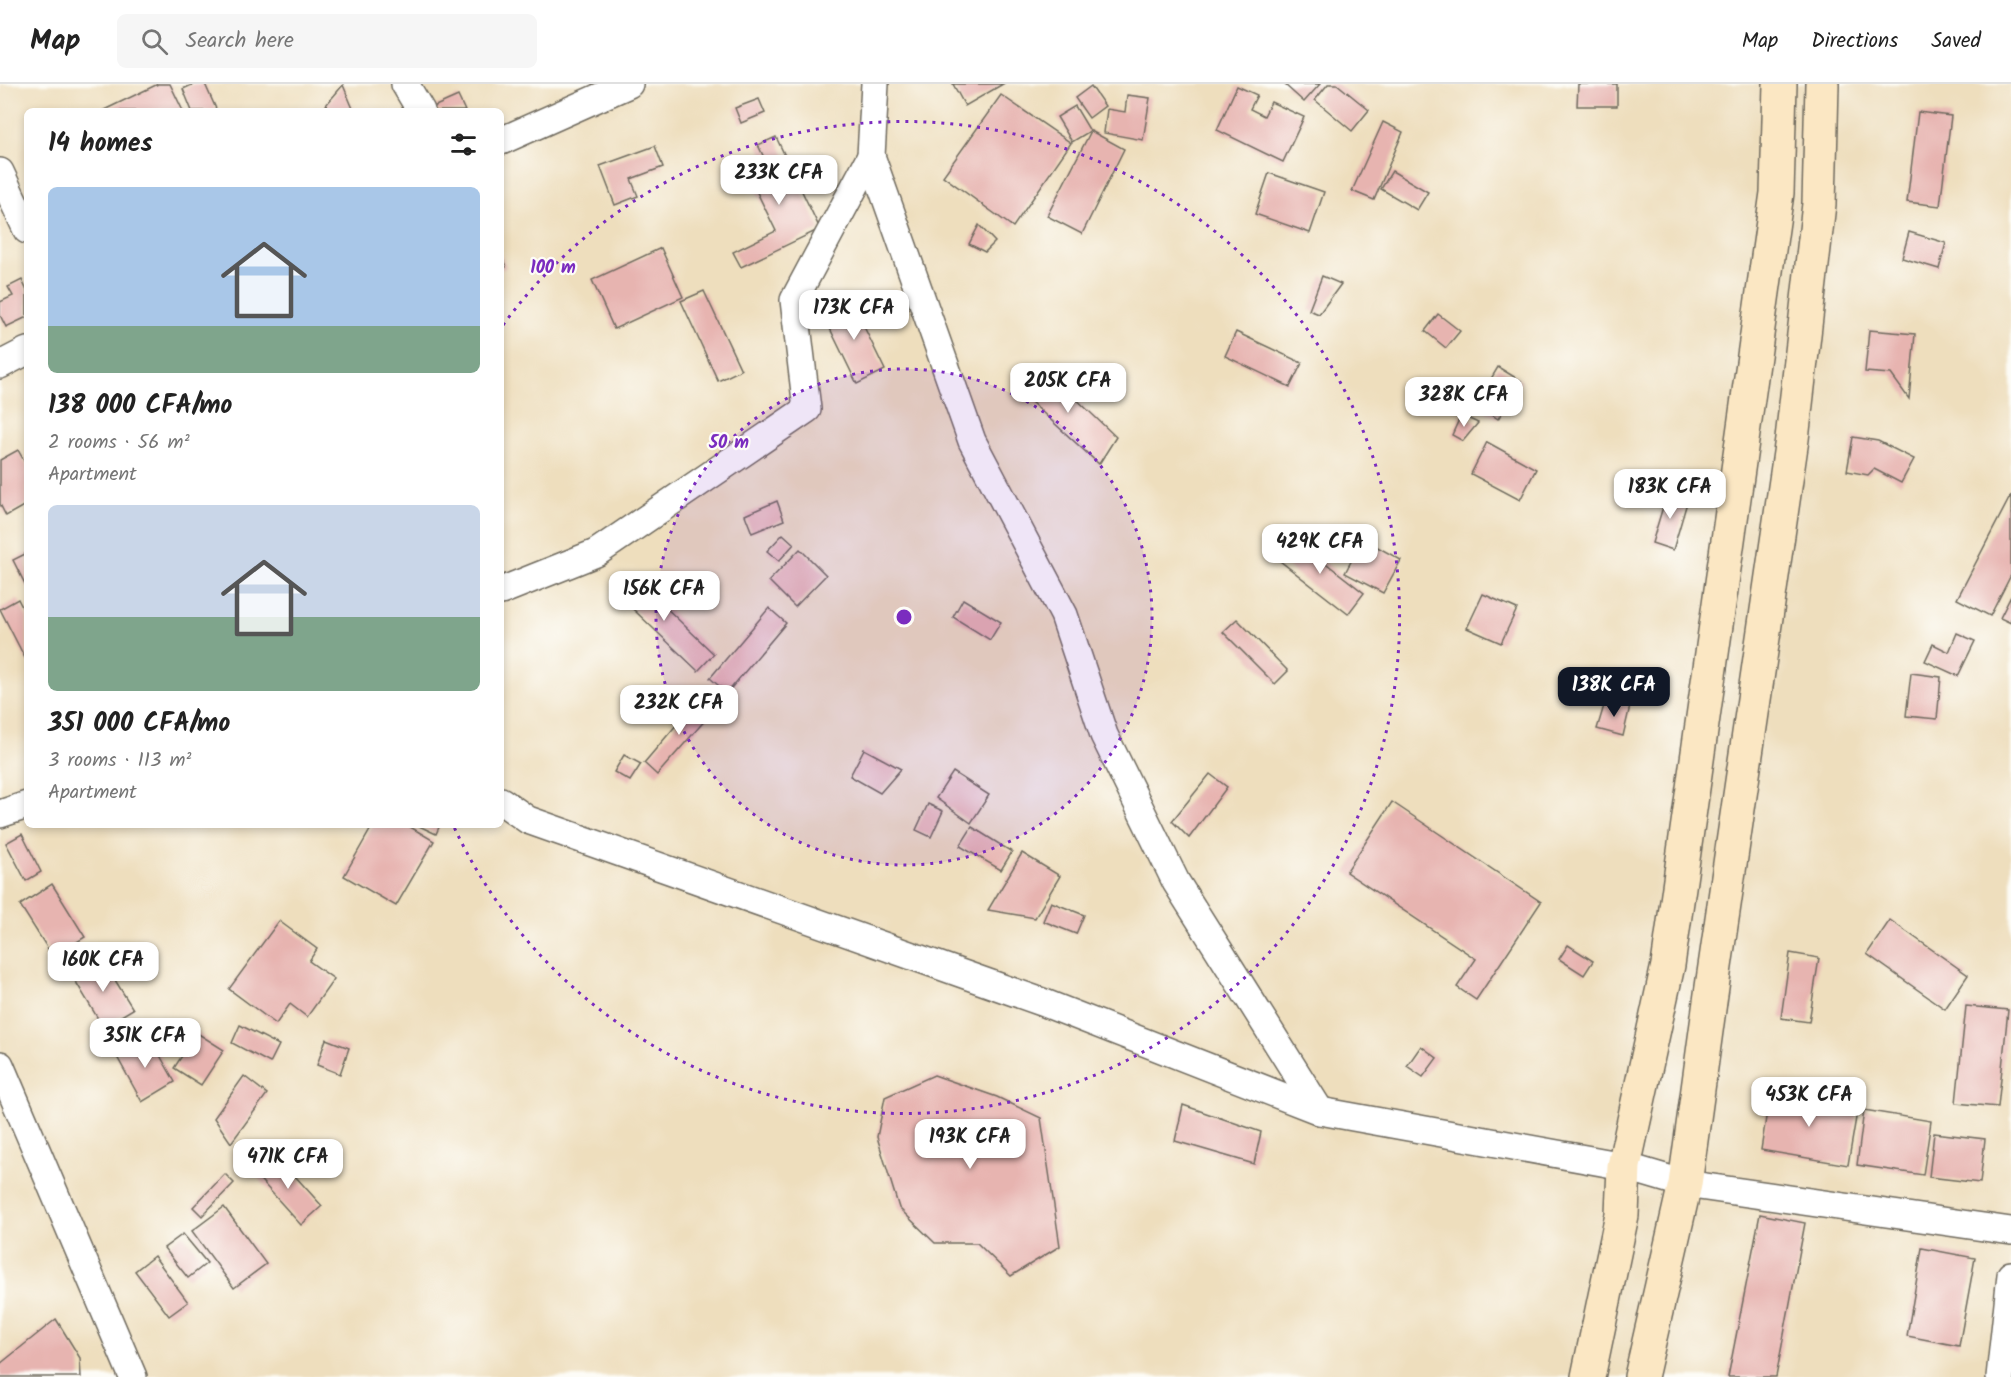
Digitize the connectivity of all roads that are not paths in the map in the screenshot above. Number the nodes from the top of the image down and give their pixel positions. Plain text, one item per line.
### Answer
1 (405, 84) edge
2 (629, 84) edge
3 (875, 84) edge
4 (1780, 84) edge
5 (1822, 84) edge
6 (419, 108) edge
7 (504, 140) edge
8 (871, 156) junction
9 (0, 172) edge
10 (24, 224) edge
11 (24, 353) edge
12 (0, 365) edge
13 (504, 590) edge
14 (504, 803) edge
15 (24, 806) edge
16 (0, 814) edge
17 (0, 1065) edge
18 (1320, 1111) junction
19 (1624, 1166) junction
20 (1686, 1184) junction
21 (2011, 1231) edge
22 (2011, 1275) edge
23 (133, 1377) edge
24 (1588, 1377) edge
25 (1641, 1377) edge
26 (2000, 1377) edge

1 - 6 street
2 - 7 street
3 - 8 street
4 - 19 street
5 - 20 street
8 - 13 street
8 - 18 street
9 - 10 street
11 - 12 street
14 - 18 street
15 - 16 street
17 - 23 street
18 - 19 street
19 - 20 street
19 - 24 street
20 - 21 street
20 - 25 street
22 - 26 street

